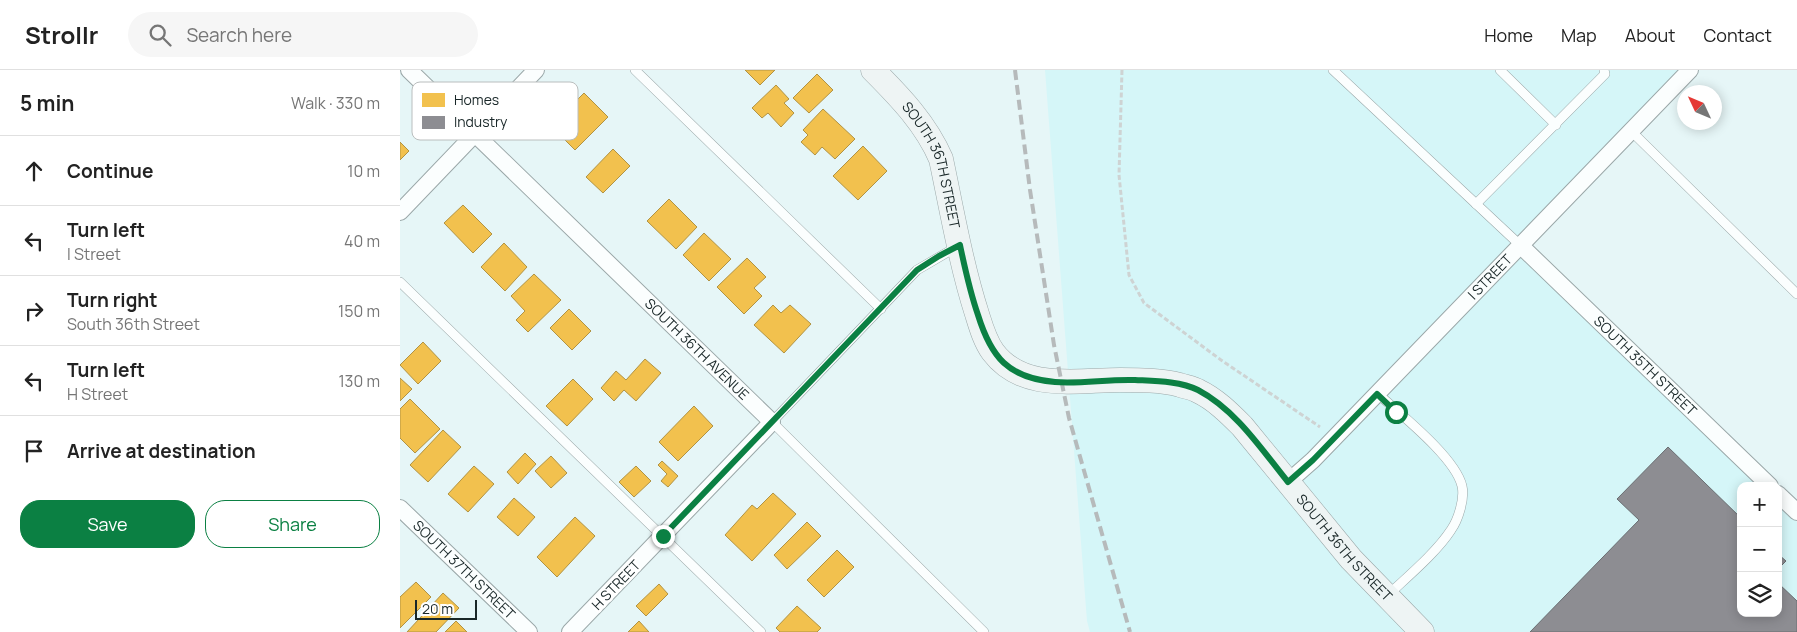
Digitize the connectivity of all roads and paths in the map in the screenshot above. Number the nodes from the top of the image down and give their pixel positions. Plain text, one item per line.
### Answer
1 (409, 70) edge
2 (536, 70) edge
3 (635, 70) edge
4 (872, 70) edge
5 (1122, 70) edge
6 (1333, 70) edge
7 (1500, 70) edge
8 (1604, 70) edge
9 (1690, 70) edge
10 (421, 82) edge
11 (525, 82) edge
12 (1556, 125) junction
13 (1631, 131) junction
14 (469, 140) edge
15 (481, 140) edge
16 (1476, 204) junction
17 (400, 212) edge
18 (960, 245) junction
19 (1520, 246) junction
20 (400, 282) edge
21 (1797, 294) edge
22 (881, 309) junction
23 (1377, 394) junction
24 (772, 422) junction
25 (1335, 437) junction
26 (1288, 482) junction
27 (1766, 482) edge
28 (1782, 498) edge
29 (400, 508) edge
30 (1797, 512) edge
31 (663, 536) junction
32 (1387, 597) junction
33 (529, 632) edge
34 (570, 632) edge
35 (760, 632) edge
36 (984, 632) edge
37 (1422, 632) edge

1 - 10 street, SOUTH 36TH AVENUE
2 - 11 street
3 - 22 lane
4 - 18 street, SOUTH 36TH STREET
5 - 25 path
6 - 16 lane
7 - 12 lane
8 - 12 lane
9 - 13 street, I STREET
12 - 16 lane
13 - 19 street, I STREET
13 - 21 lane
14 - 17 street
15 - 24 street, SOUTH 36TH AVENUE
16 - 19 lane
18 - 22 lane, H STREET
18 - 26 street, SOUTH 36TH STREET
19 - 23 street, I STREET
19 - 27 street, SOUTH 35TH STREET
20 - 31 lane
22 - 24 lane, H STREET
23 - 25 street, I STREET
23 - 32 lane
24 - 31 street, H STREET
24 - 36 lane, SOUTH 36TH AVENUE
25 - 26 street, I STREET
26 - 32 street, SOUTH 36TH STREET
28 - 30 street
29 - 33 street, SOUTH 37TH STREET
31 - 34 street, H STREET
31 - 35 lane
32 - 37 street, SOUTH 36TH STREET

